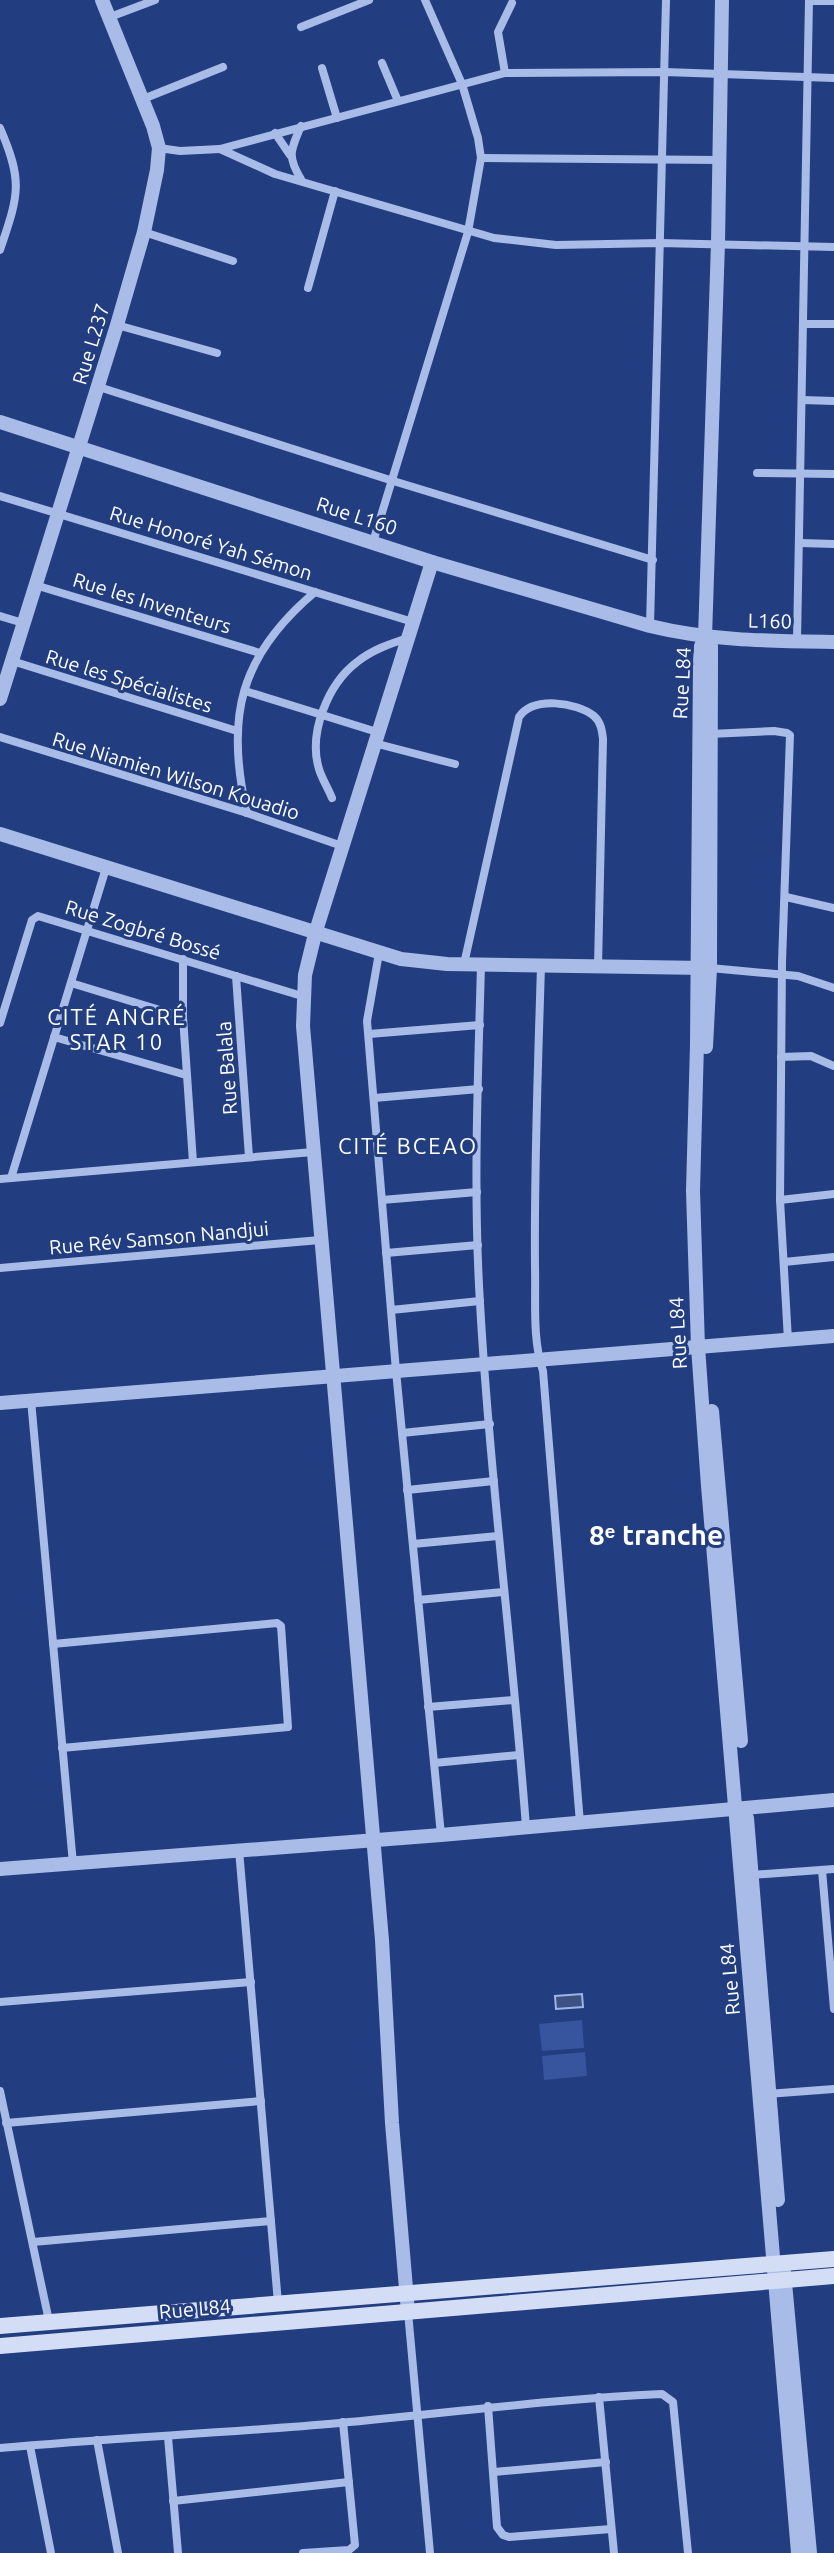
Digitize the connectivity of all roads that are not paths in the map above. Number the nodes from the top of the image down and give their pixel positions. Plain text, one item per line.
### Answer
1 (102, 0) edge
2 (155, 0) edge
3 (369, 0) edge
4 (425, 0) edge
5 (666, 0) edge
6 (722, 0) edge
7 (809, 0) edge
8 (834, 1) edge
9 (512, 3) dead end
10 (110, 17) junction
11 (301, 27) dead end
12 (382, 63) dead end
13 (223, 67) dead end
14 (322, 68) dead end
15 (665, 72) junction
16 (505, 73) junction
17 (721, 74) junction
18 (808, 77) junction
19 (834, 78) edge
20 (462, 84) junction
21 (143, 99) junction
22 (398, 101) junction
23 (337, 118) junction
24 (301, 126) junction
25 (0, 128) edge
26 (275, 133) junction
27 (159, 148) junction
28 (220, 149) junction
29 (291, 158) junction
30 (481, 158) junction
31 (663, 160) junction
32 (720, 160) junction
33 (275, 174) junction
34 (303, 182) junction
35 (335, 191) junction
36 (144, 232) junction
37 (468, 232) junction
38 (660, 243) junction
39 (718, 243) junction
40 (805, 246) junction
41 (834, 247) edge
42 (0, 250) edge
43 (233, 261) dead end
44 (308, 288) dead end
45 (804, 324) junction
46 (834, 324) edge
47 (117, 325) junction
48 (217, 353) dead end
49 (99, 387) junction
50 (802, 400) junction
51 (834, 401) edge
52 (0, 422) edge
53 (79, 447) junction
54 (757, 473) dead end
55 (801, 473) junction
56 (834, 474) edge
57 (390, 480) junction
58 (0, 496) edge
59 (58, 513) junction
60 (373, 542) junction
61 (800, 543) junction
62 (834, 544) edge
63 (653, 560) junction
64 (432, 562) junction
65 (35, 585) junction
66 (315, 592) junction
67 (0, 616) edge
68 (413, 622) junction
69 (23, 623) junction
70 (650, 626) junction
71 (705, 637) junction
72 (408, 638) junction
73 (797, 641) junction
74 (834, 642) edge
75 (260, 653) junction
76 (12, 661) junction
77 (245, 691) junction
78 (0, 699) edge
79 (322, 714) junction
80 (237, 731) junction
81 (710, 734) junction
82 (0, 737) edge
83 (376, 738) junction
84 (455, 764) dead end
85 (332, 798) dead end
86 (247, 813) junction
87 (0, 834) edge
88 (342, 846) junction
89 (106, 868) junction
90 (786, 897) junction
91 (834, 908) edge
92 (87, 929) junction
93 (315, 934) junction
94 (379, 953) junction
95 (183, 959) junction
96 (464, 964) junction
97 (481, 965) junction
98 (541, 966) junction
99 (598, 967) junction
100 (703, 968) junction
101 (783, 973) junction
102 (236, 976) junction
103 (71, 983) junction
104 (834, 988) edge
105 (302, 996) junction
106 (183, 1017) junction
107 (0, 1023) edge
108 (480, 1025) junction
109 (369, 1034) junction
110 (54, 1037) junction
111 (781, 1057) junction
112 (834, 1066) edge
113 (186, 1075) junction
114 (479, 1089) junction
115 (374, 1098) junction
116 (313, 1152) junction
117 (249, 1157) junction
118 (193, 1162) junction
119 (11, 1178) junction
120 (0, 1179) edge
121 (477, 1192) junction
122 (834, 1194) edge
123 (382, 1200) junction
124 (780, 1200) junction
125 (320, 1240) junction
126 (478, 1245) junction
127 (386, 1253) junction
128 (834, 1257) edge
129 (784, 1262) junction
130 (0, 1268) edge
131 (480, 1301) junction
132 (391, 1310) junction
133 (834, 1336) edge
134 (788, 1340) junction
135 (702, 1347) junction
136 (539, 1359) junction
137 (485, 1363) junction
138 (396, 1371) junction
139 (332, 1377) junction
140 (31, 1400) junction
141 (0, 1403) edge
142 (490, 1424) junction
143 (402, 1433) junction
144 (494, 1481) junction
145 (407, 1490) junction
146 (498, 1536) junction
147 (413, 1544) junction
148 (503, 1592) junction
149 (418, 1600) junction
150 (53, 1644) junction
151 (513, 1700) junction
152 (428, 1707) junction
153 (62, 1748) junction
154 (519, 1755) junction
155 (434, 1763) junction
156 (834, 1800) edge
157 (742, 1808) junction
158 (580, 1823) junction
159 (526, 1827) junction
160 (441, 1835) junction
161 (373, 1841) junction
162 (239, 1850) junction
163 (73, 1864) junction
164 (0, 1869) edge
165 (834, 1869) edge
166 (822, 1870) junction
167 (747, 1876) junction
168 (251, 1982) junction
169 (0, 2002) edge
170 (834, 2009) edge
171 (834, 2089) edge
172 (0, 2091) edge
173 (766, 2094) junction
174 (261, 2101) junction
175 (6, 2123) junction
176 (271, 2221) junction
177 (33, 2242) junction
178 (834, 2259) edge
179 (779, 2272) junction
180 (834, 2276) edge
181 (406, 2292) junction
182 (278, 2303) junction
183 (408, 2312) junction
184 (49, 2321) junction
185 (0, 2326) edge
186 (0, 2346) edge
187 (599, 2397) junction
188 (488, 2406) junction
189 (416, 2415) junction
190 (343, 2422) junction
191 (168, 2437) junction
192 (97, 2440) junction
193 (30, 2446) junction
194 (0, 2448) edge
195 (606, 2462) junction
196 (494, 2472) junction
197 (349, 2482) junction
198 (173, 2501) junction
199 (611, 2529) junction
200 (51, 2553) edge
201 (118, 2553) edge
202 (178, 2553) edge
203 (303, 2553) edge
204 (430, 2553) edge
205 (614, 2553) edge
206 (688, 2553) edge
207 (798, 2553) edge
208 (810, 2553) edge

1 - 10 street, Rue L237
2 - 10 street
3 - 11 street
4 - 20 street
5 - 15 street
6 - 17 street
7 - 8 street
7 - 18 street
9 - 16 street
10 - 21 street, Rue L237
12 - 22 street
13 - 21 street
14 - 23 street
15 - 16 street
15 - 17 street
15 - 31 street
16 - 20 street
17 - 18 street
17 - 32 street
18 - 19 street
18 - 40 street
20 - 22 street
20 - 30 street
21 - 27 street, Rue L237
22 - 23 street
23 - 24 street
24 - 26 street
24 - 29 street
25 - 42 street
26 - 28 street
26 - 29 street
27 - 28 street
27 - 36 street, Rue L237
28 - 33 street
29 - 33 street
29 - 34 street
30 - 31 street
30 - 37 street
31 - 32 street
31 - 38 street
32 - 39 street
33 - 34 street
34 - 35 street
35 - 37 street
35 - 44 street
36 - 43 street
36 - 47 street, Rue L237
37 - 38 street
37 - 57 street
38 - 39 street
38 - 63 street
39 - 40 street
39 - 71 street
40 - 41 street
40 - 45 street
45 - 46 street
45 - 50 street
47 - 48 street
47 - 49 street, Rue L237
49 - 53 street, Rue L237
49 - 57 street
50 - 51 street
50 - 55 street
52 - 53 street, Rue L160
53 - 59 street, Rue L237
53 - 60 street, Rue L160
54 - 55 street
55 - 56 street
55 - 61 street
57 - 60 street
57 - 63 street
58 - 59 street, Rue Honoré Yah Sémon
59 - 65 street, Rue L237
59 - 66 street, Rue Honoré Yah Sémon
60 - 64 street, Rue L160
61 - 62 street
61 - 73 street
63 - 70 street
64 - 68 street
64 - 70 street, Rue L160
65 - 69 street, Rue L237
65 - 75 street, Rue les Inventeurs
66 - 68 street, Rue Honoré Yah Sémon
66 - 75 street
67 - 69 street
68 - 72 street
69 - 76 street, Rue L237
70 - 71 street, Rue L160
71 - 73 street, L160
71 - 81 street, Rue L84
71 - 100 street, Rue L84
72 - 79 street
72 - 83 street
73 - 74 street, L160
75 - 77 street
76 - 78 street, Rue L237
76 - 80 street, Rue les Spécialistes
77 - 79 street
77 - 80 street
79 - 83 street
79 - 85 street
80 - 86 street
81 - 90 street
81 - 100 street, Rue L84
82 - 86 street, Rue Niamien Wilson Kouadio
83 - 84 street
83 - 88 street
86 - 88 street, Rue Niamien Wilson Kouadio
87 - 89 street
88 - 93 street
89 - 92 street
89 - 93 street
90 - 91 street
90 - 101 street
92 - 95 street, Rue Zogbré Bossé
92 - 103 street
92 - 107 street, Rue Zogbré Bossé
93 - 94 street
93 - 105 street
94 - 96 street
94 - 109 street
95 - 102 street, Rue Zogbré Bossé
95 - 106 street
96 - 97 street
96 - 99 street
97 - 98 street
97 - 108 street
98 - 99 street
98 - 136 street
99 - 100 street
100 - 101 street
100 - 135 street, Rue L84
101 - 104 street
101 - 111 street
102 - 105 street, Rue Zogbré Bossé
102 - 117 street, Rue Balala
103 - 106 street
103 - 110 street
105 - 116 street
106 - 113 street
108 - 109 street
108 - 114 street
109 - 115 street
110 - 113 street
110 - 119 street
111 - 112 street
111 - 124 street
113 - 118 street
114 - 115 street
114 - 121 street
115 - 123 street
116 - 117 street
116 - 125 street
117 - 118 street
118 - 119 street
119 - 120 street
121 - 123 street
121 - 126 street
122 - 124 street
123 - 127 street
124 - 129 street
125 - 130 street, Rue Rév Samson Nandjui
125 - 139 street
126 - 127 street
126 - 131 street
127 - 132 street
128 - 129 street
129 - 134 street
131 - 132 street
131 - 137 street
132 - 138 street
133 - 134 street
134 - 135 street
135 - 136 street
135 - 157 street, Rue L84
136 - 137 street
136 - 158 street
137 - 138 street
137 - 142 street
138 - 139 street
138 - 143 street
139 - 140 street
139 - 161 street
140 - 141 street
140 - 150 street
142 - 143 street
142 - 144 street
143 - 145 street
144 - 145 street
144 - 146 street
145 - 147 street
146 - 147 street
146 - 148 street
147 - 149 street
148 - 149 street
148 - 151 street
149 - 152 street
150 - 153 street
150 - 153 street
151 - 152 street
151 - 154 street
152 - 155 street
153 - 163 street
154 - 155 street
154 - 159 street
155 - 160 street
156 - 157 street
157 - 158 street
157 - 167 street, Rue L84
158 - 159 street
159 - 160 street
160 - 161 street
161 - 162 street
161 - 181 street
162 - 163 street
162 - 168 street
163 - 164 street
165 - 166 street
166 - 167 street
166 - 170 street
167 - 173 street, Rue L84
168 - 169 street
168 - 174 street
171 - 173 street
172 - 175 street
173 - 179 street, Rue L84
174 - 175 street
174 - 176 street
175 - 177 street
176 - 177 street
176 - 182 street
177 - 184 street
178 - 179 main road, Rue L84
179 - 180 main road, Rue L84
179 - 181 main road, Rue L84
179 - 183 main road, Rue L84
179 - 207 street, Rue L84
179 - 208 street, Rue L84
181 - 182 main road, Rue L84
181 - 183 street
182 - 184 main road, Rue L84
183 - 186 main road, Rue L84
183 - 189 street
184 - 185 main road, Rue L84
187 - 188 street
187 - 195 street
187 - 206 street
188 - 189 street
188 - 196 street
189 - 190 street
189 - 204 street
190 - 191 street
190 - 197 street
191 - 192 street
191 - 198 street
192 - 193 street
192 - 201 street
193 - 194 street
193 - 200 street
195 - 196 street
195 - 199 street
196 - 199 street
197 - 198 street
197 - 203 street
198 - 202 street
199 - 205 street

